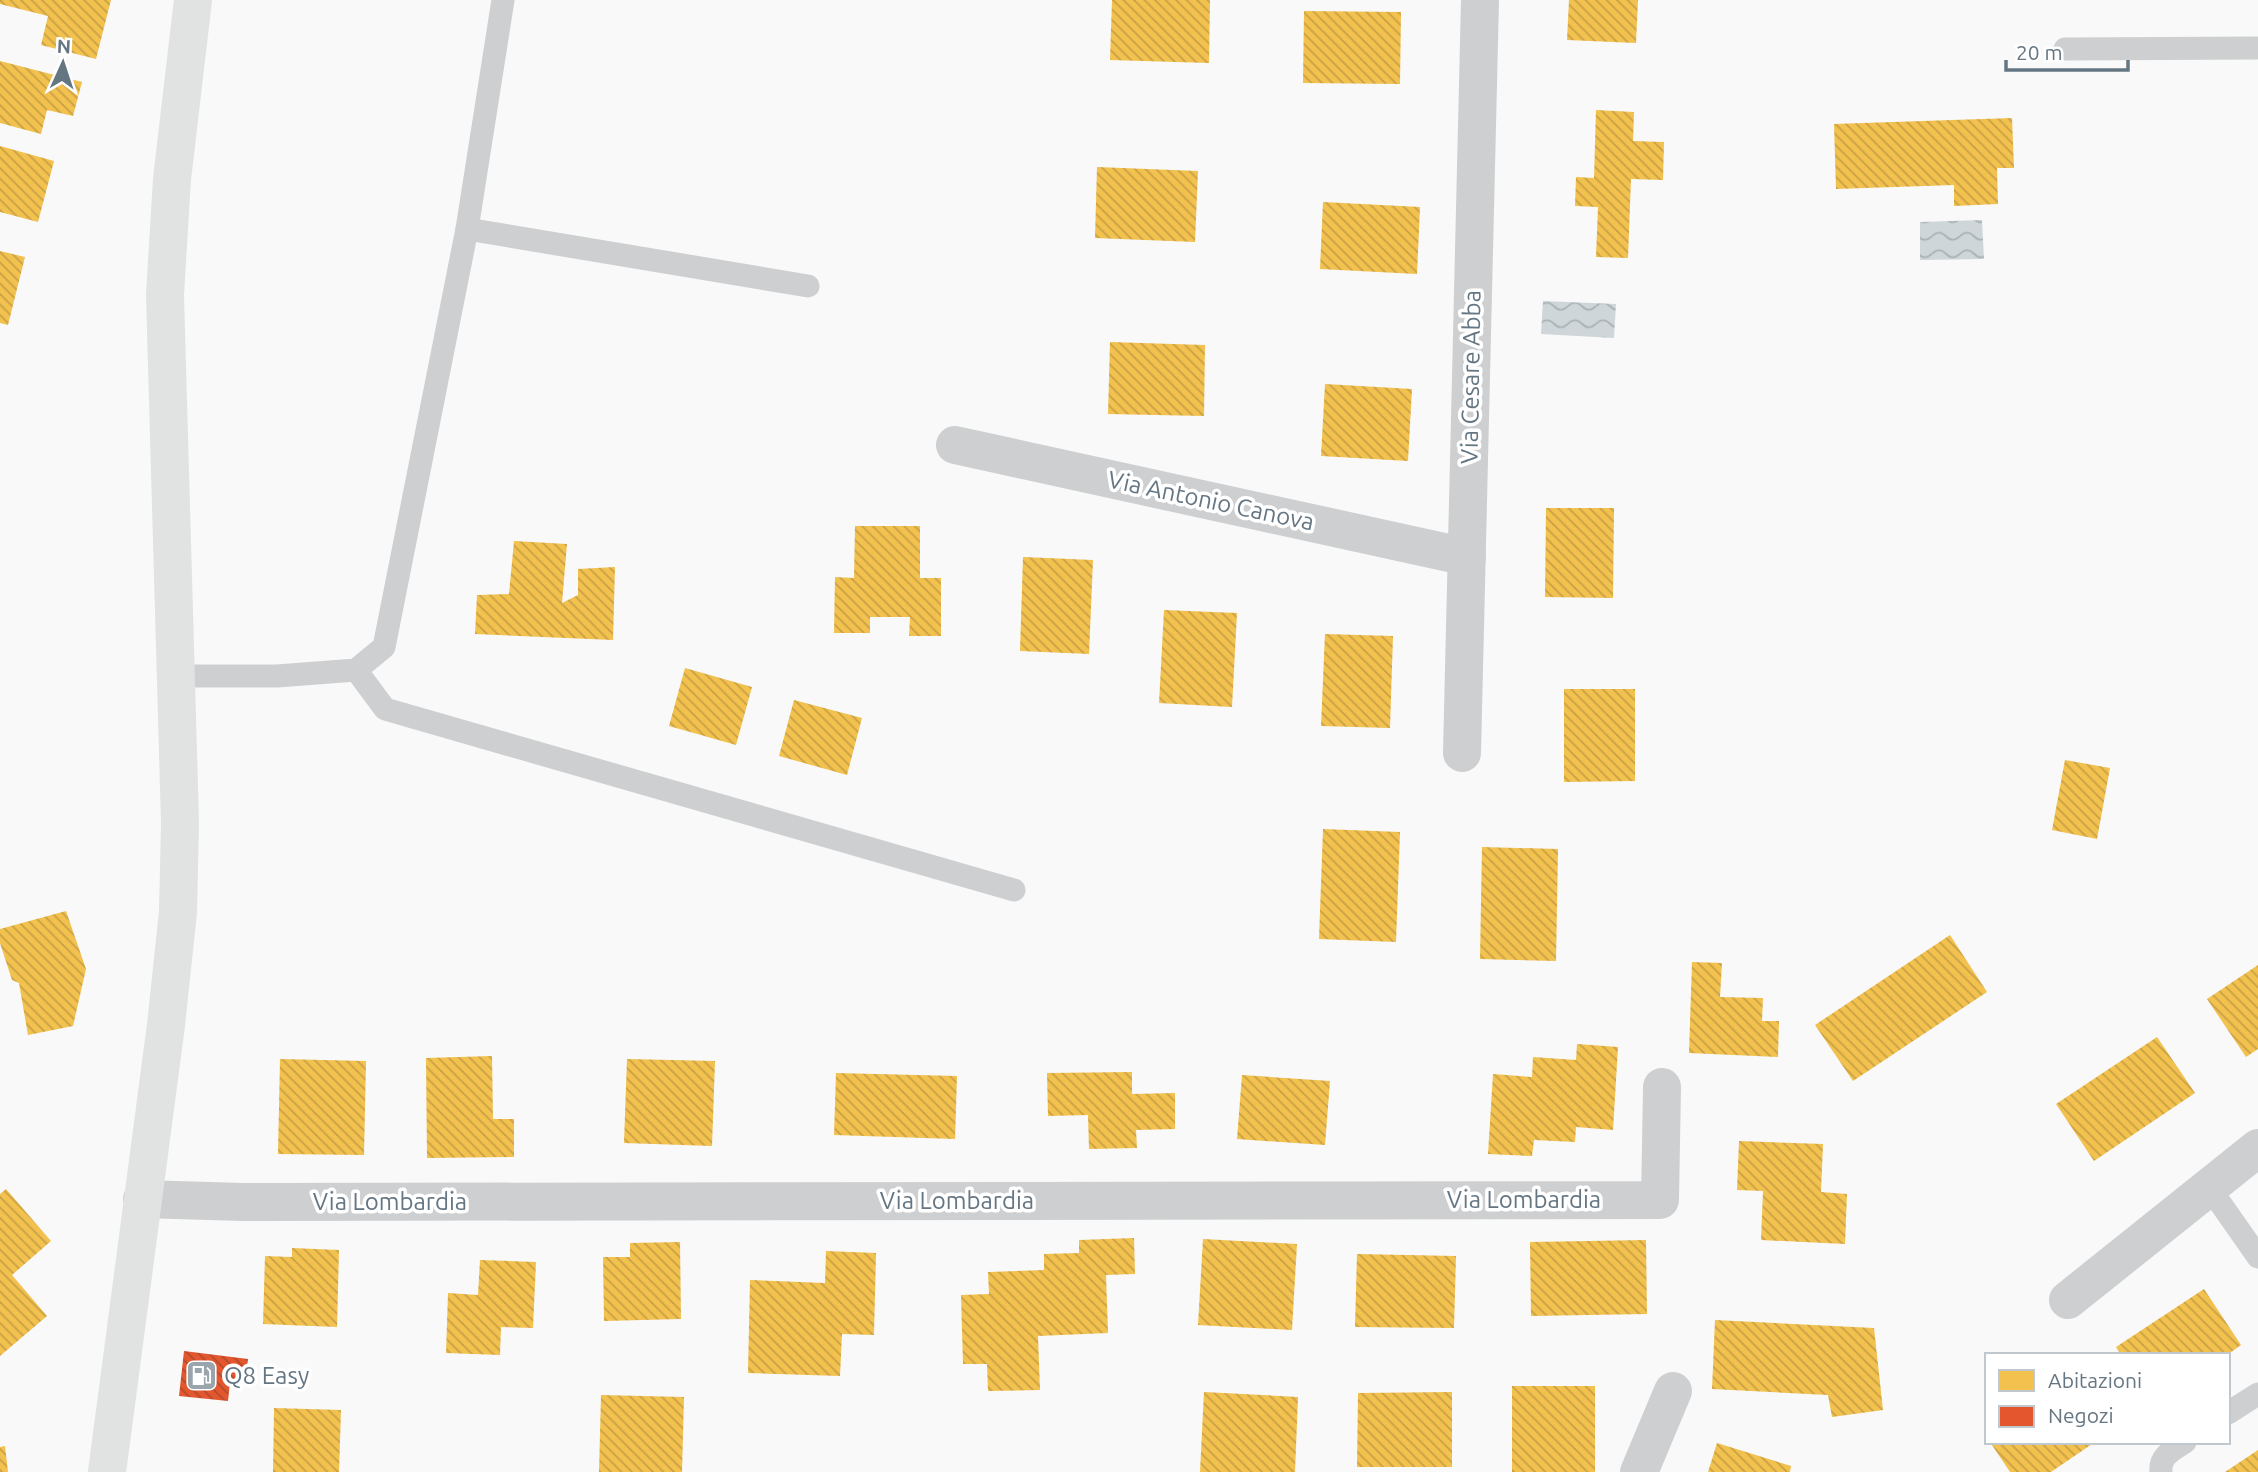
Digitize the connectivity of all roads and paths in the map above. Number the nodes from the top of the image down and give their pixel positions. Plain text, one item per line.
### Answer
1 (193, 0) edge
2 (503, 0) edge
3 (1480, 0) edge
4 (2258, 48) edge
5 (2065, 49) dead end
6 (467, 229) junction
7 (808, 286) dead end
8 (955, 445) dead end
9 (1467, 557) junction
10 (356, 670) junction
11 (175, 676) junction
12 (1462, 753) dead end
13 (1014, 890) dead end
14 (1662, 1087) dead end
15 (2258, 1148) edge
16 (2209, 1187) junction
17 (142, 1199) junction
18 (2258, 1257) edge
19 (2068, 1300) dead end
20 (1673, 1391) dead end
21 (2258, 1394) edge
22 (2230, 1412) edge
23 (2182, 1444) edge
24 (107, 1472) edge
25 (1639, 1472) edge
26 (2161, 1472) edge

1 - 11 main road
2 - 6 lane
3 - 9 street, Via Cesare Abba
4 - 5 lane
6 - 7 lane
6 - 10 lane
8 - 9 street, Via Antonio Canova
9 - 12 street, Via Cesare Abba
10 - 11 lane
10 - 13 lane
11 - 17 main road
14 - 17 street, Via Lombardia
15 - 16 street
16 - 18 lane
16 - 19 street
17 - 24 main road
20 - 25 street
21 - 22 lane
23 - 26 lane

